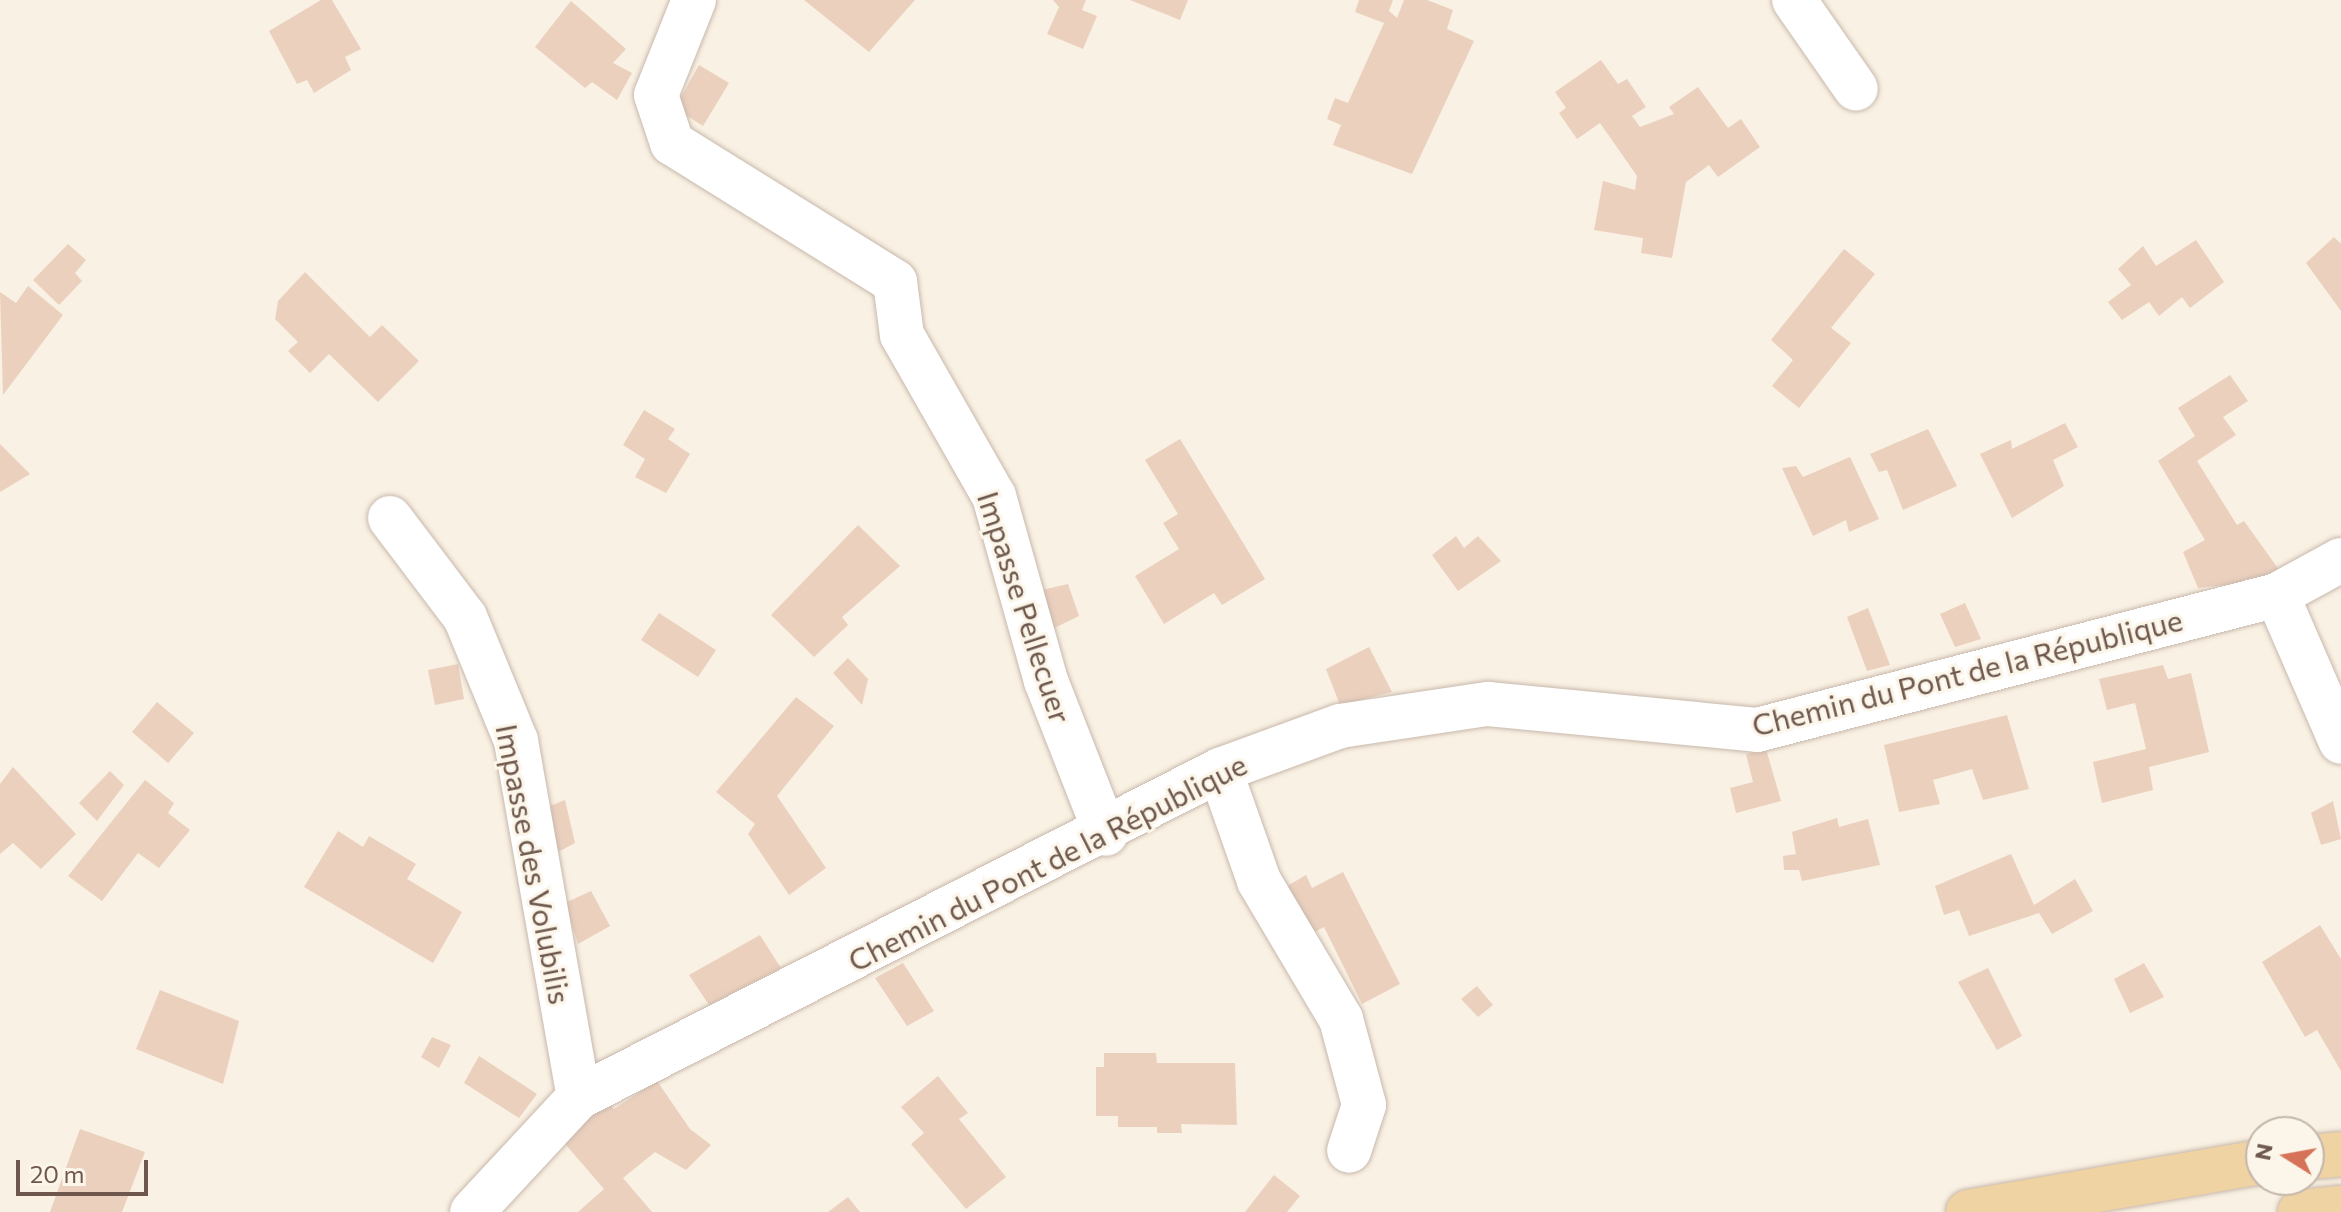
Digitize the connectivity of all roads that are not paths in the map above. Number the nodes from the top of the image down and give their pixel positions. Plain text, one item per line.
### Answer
1 (694, 0) edge
2 (1794, 0) edge
3 (1856, 89) dead end
4 (390, 518) dead end
5 (2341, 560) edge
6 (2277, 595) junction
7 (2341, 742) edge
8 (1220, 770) junction
9 (1106, 834) junction
10 (579, 1097) junction
11 (1349, 1151) dead end
12 (2245, 1165) edge
13 (2341, 1208) edge
14 (472, 1212) edge
15 (1968, 1212) edge
16 (2300, 1212) edge

1 - 9 street, Impasse Pellecuer
2 - 3 street
4 - 10 street, Impasse des Volubilis
5 - 6 street, Chemin du Pont de la République
6 - 7 street
6 - 8 street, Chemin du Pont de la République
8 - 9 street, Chemin du Pont de la République
8 - 11 street
9 - 10 street, Chemin du Pont de la République
10 - 14 street, Chemin du Pont de la République
12 - 15 main road
13 - 16 main road

